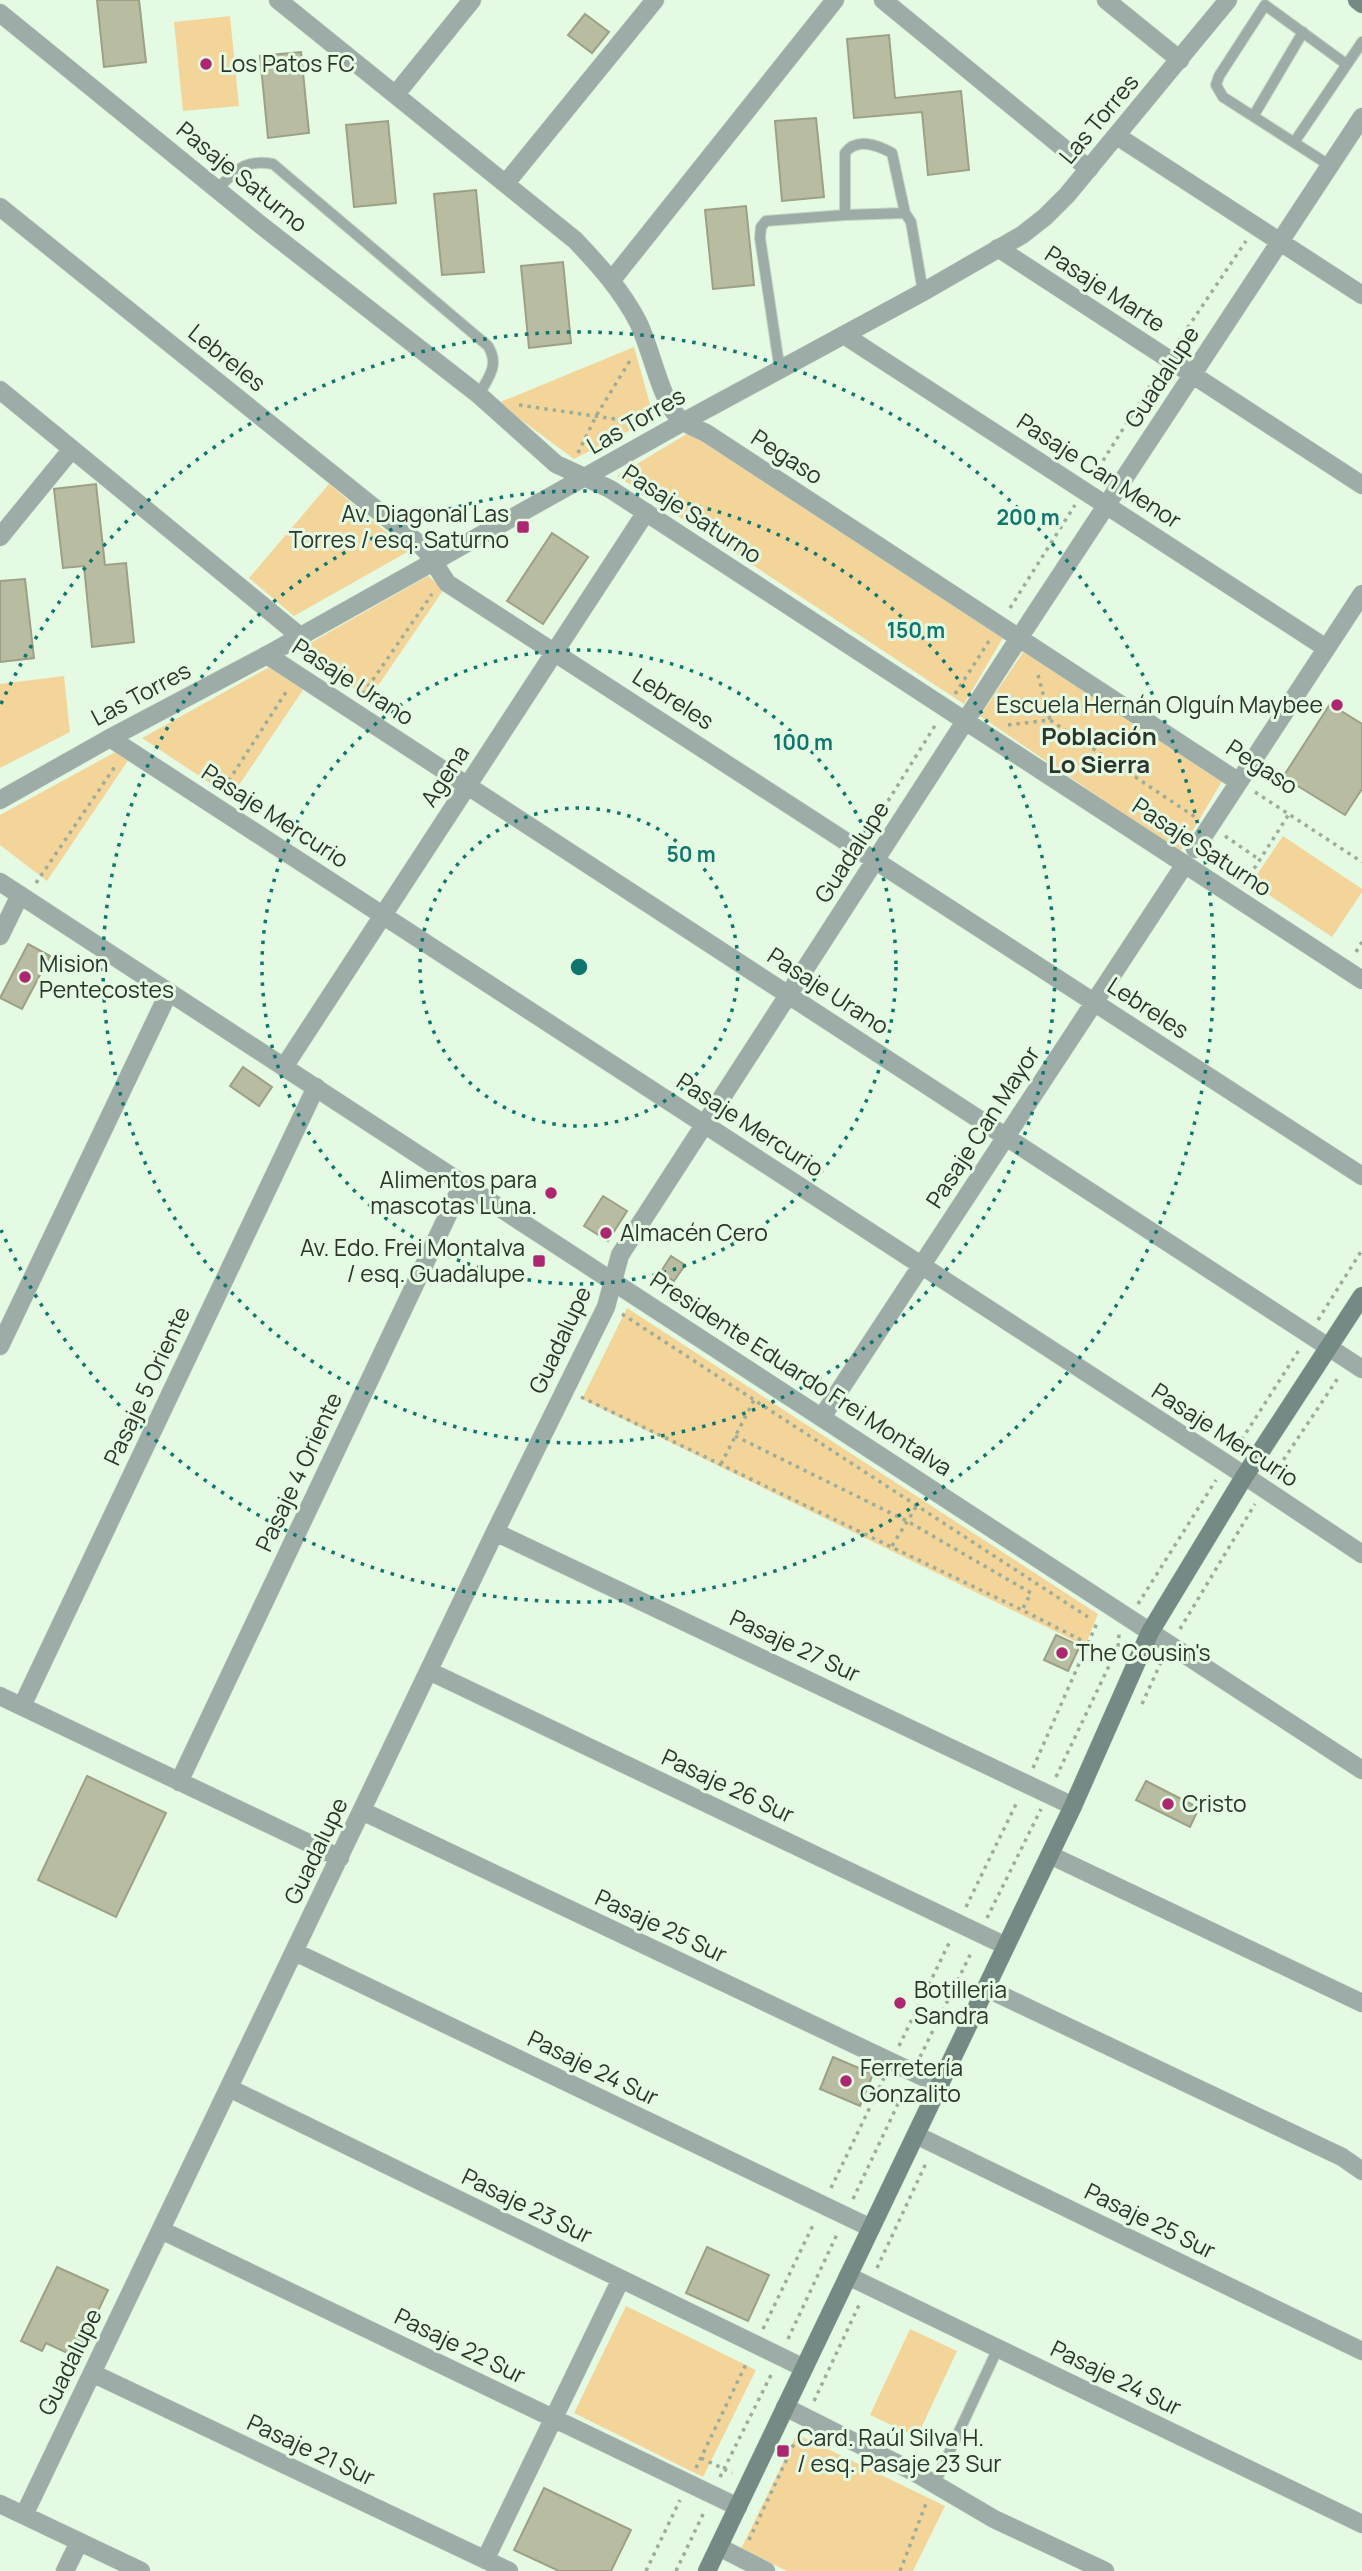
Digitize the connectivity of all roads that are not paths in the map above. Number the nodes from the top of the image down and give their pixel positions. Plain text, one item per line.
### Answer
1 (278, 0) edge
2 (472, 0) edge
3 (655, 0) edge
4 (835, 0) edge
5 (883, 0) edge
6 (1106, 0) edge
7 (1228, 0) edge
8 (1357, 0) edge
9 (1362, 4) edge
10 (0, 13) edge
11 (1303, 33) junction
12 (1362, 42) edge
13 (1180, 60) junction
14 (1346, 64) junction
15 (396, 94) junction
16 (1254, 115) junction
17 (1362, 117) edge
18 (1117, 136) junction
19 (1295, 141) junction
20 (1329, 165) junction
21 (1089, 169) junction
22 (506, 183) junction
23 (218, 189) junction
24 (0, 208) edge
25 (905, 213) junction
26 (845, 215) junction
27 (1279, 242) junction
28 (998, 248) junction
29 (611, 281) junction
30 (923, 292) junction
31 (1362, 295) edge
32 (845, 335) junction
33 (780, 370) junction
34 (1192, 374) junction
35 (0, 390) edge
36 (482, 398) junction
37 (678, 425) junction
38 (72, 449) junction
39 (578, 474) junction
40 (1362, 485) edge
41 (1106, 505) junction
42 (646, 512) junction
43 (0, 537) edge
44 (438, 571) junction
45 (1362, 594) edge
46 (300, 636) junction
47 (1026, 643) junction
48 (1326, 648) junction
49 (555, 651) junction
50 (267, 655) junction
51 (972, 725) junction
52 (110, 738) junction
53 (1239, 782) junction
54 (467, 786) junction
55 (0, 800) edge
56 (1195, 849) dead end
57 (875, 860) junction
58 (1185, 864) junction
59 (0, 882) edge
60 (23, 897) junction
61 (383, 915) junction
62 (0, 936) edge
63 (1362, 980) edge
64 (169, 992) junction
65 (788, 995) junction
66 (1094, 1002) junction
67 (285, 1067) junction
68 (316, 1087) junction
69 (704, 1125) junction
70 (1006, 1137) junction
71 (1362, 1176) edge
72 (463, 1182) junction
73 (920, 1266) junction
74 (613, 1280) junction
75 (1362, 1296) edge
76 (0, 1346) edge
77 (1329, 1347) junction
78 (1356, 1365) edge
79 (822, 1417) junction
80 (1244, 1477) junction
81 (495, 1532) junction
82 (1362, 1554) edge
83 (1150, 1632) junction
84 (429, 1671) junction
85 (0, 1696) edge
86 (22, 1706) junction
87 (1362, 1770) edge
88 (179, 1782) junction
89 (1073, 1806) junction
90 (362, 1811) junction
91 (1050, 1855) junction
92 (340, 1858) junction
93 (1006, 1946) junction
94 (295, 1952) junction
95 (986, 1988) junction
96 (1362, 2003) edge
97 (940, 2085) junction
98 (229, 2088) junction
99 (916, 2135) junction
100 (1362, 2171) edge
101 (871, 2228) junction
102 (161, 2230) junction
103 (848, 2276) junction
104 (621, 2279) junction
105 (999, 2348) junction
106 (1362, 2351) edge
107 (804, 2368) junction
108 (92, 2373) junction
109 (785, 2407) junction
110 (554, 2418) junction
111 (934, 2485) junction
112 (0, 2504) edge
113 (738, 2507) junction
114 (24, 2515) junction
115 (1362, 2524) edge
116 (79, 2542) junction
117 (719, 2547) junction
118 (485, 2560) junction
119 (65, 2571) edge
120 (141, 2571) edge
121 (509, 2571) edge
122 (707, 2571) edge
123 (766, 2571) edge
124 (1104, 2571) edge

1 - 15 street
2 - 15 street
3 - 22 street
4 - 29 street
5 - 21 street
6 - 13 street
7 - 13 street, Las Torres
8 - 9 main road
10 - 23 street, Pasaje Saturno
11 - 14 lane
11 - 16 lane
11 - 16 lane
12 - 14 lane
13 - 18 street, Las Torres
14 - 19 lane
15 - 22 street
16 - 19 lane
17 - 20 street, Guadalupe
18 - 21 street, Las Torres
18 - 27 street
19 - 20 lane
20 - 27 street, Guadalupe
21 - 28 street, Las Torres
22 - 29 street
23 - 36 street, Pasaje Saturno
23 - 36 lane
24 - 44 street, Lebreles
25 - 26 lane
25 - 26 lane
25 - 30 lane
26 - 33 lane
27 - 31 street
27 - 34 street, Guadalupe
28 - 30 street, Las Torres
28 - 34 street, Pasaje Marte
29 - 37 street
30 - 32 street, Las Torres
32 - 33 street, Las Torres
32 - 41 street, Pasaje Can Menor
33 - 37 street, Las Torres
34 - 40 street, Pasaje Marte
34 - 41 street, Guadalupe
35 - 38 street
36 - 39 street, Pasaje Saturno
37 - 39 street, Las Torres
37 - 47 street, Pegaso
38 - 43 street
38 - 46 street
39 - 42 street, Pasaje Saturno
39 - 44 street, Las Torres
41 - 47 street, Guadalupe
41 - 48 street, Pasaje Can Menor
42 - 49 street, Agena
42 - 51 street, Pasaje Saturno
44 - 46 street, Las Torres
44 - 49 street, Lebreles
45 - 48 street
46 - 50 street, Las Torres
47 - 51 street, Guadalupe
47 - 53 street, Pegaso
48 - 53 street
49 - 54 street, Agena
49 - 57 street, Lebreles
50 - 52 street, Las Torres
50 - 54 street, Pasaje Urano
51 - 57 street, Guadalupe
51 - 58 street, Pasaje Saturno
52 - 55 street, Las Torres
52 - 61 street, Pasaje Mercurio
53 - 56 street
54 - 61 street, Agena
54 - 65 street, Pasaje Urano
57 - 65 street, Guadalupe
57 - 66 street, Lebreles
58 - 63 street, Pasaje Saturno
58 - 66 street, Pasaje Can Mayor
59 - 60 street, Presidente Eduardo Frei Montalva
60 - 62 street
60 - 64 street, Presidente Eduardo Frei Montalva
61 - 67 street, Agena
61 - 69 street, Pasaje Mercurio
64 - 67 street, Presidente Eduardo Frei Montalva
64 - 76 street
65 - 69 street, Guadalupe
65 - 70 street, Pasaje Urano
66 - 70 street, Pasaje Can Mayor
66 - 71 street, Lebreles
67 - 68 street, Presidente Eduardo Frei Montalva
68 - 72 street, Presidente Eduardo Frei Montalva
68 - 86 street, Pasaje 5 Oriente
69 - 73 street, Pasaje Mercurio
69 - 74 street, Guadalupe
70 - 73 street, Pasaje Can Mayor
70 - 77 street, Pasaje Urano
72 - 74 street, Presidente Eduardo Frei Montalva
72 - 88 street, Pasaje 4 Oriente
73 - 79 street, Pasaje Can Mayor
73 - 80 street, Pasaje Mercurio
74 - 79 street, Presidente Eduardo Frei Montalva
74 - 81 street, Guadalupe
75 - 77 main road
77 - 78 street, Pasaje Urano
77 - 80 main road
79 - 83 street, Presidente Eduardo Frei Montalva
80 - 82 street, Pasaje Mercurio
80 - 83 main road
81 - 84 street, Guadalupe
81 - 89 street, Pasaje 27 Sur
83 - 87 street, Presidente Eduardo Frei Montalva
83 - 89 main road
84 - 90 street, Guadalupe
84 - 93 street, Pasaje 26 Sur
85 - 86 street
86 - 88 street
88 - 92 street
89 - 91 main road
90 - 92 street, Guadalupe
90 - 97 street, Pasaje 25 Sur
91 - 93 main road
91 - 96 street
92 - 94 street, Guadalupe
93 - 95 main road
94 - 98 street, Guadalupe
94 - 101 street, Pasaje 24 Sur
95 - 97 main road
95 - 100 street
97 - 99 main road
98 - 102 street, Guadalupe
98 - 104 street, Pasaje 23 Sur
99 - 101 main road
99 - 106 street, Pasaje 25 Sur
101 - 103 main road
102 - 108 street, Guadalupe
102 - 110 street, Pasaje 22 Sur
103 - 105 street, Pasaje 24 Sur
103 - 107 main road
104 - 107 street, Pasaje 23 Sur
104 - 110 street
105 - 111 lane
105 - 115 street, Pasaje 24 Sur
107 - 109 main road
108 - 114 street, Guadalupe
108 - 118 street, Pasaje 21 Sur
109 - 111 street
109 - 113 main road
110 - 113 street, Pasaje 22 Sur
110 - 118 street
111 - 124 street
112 - 114 street
113 - 117 main road
114 - 116 street
116 - 119 street
116 - 120 street
117 - 122 main road
117 - 123 street
118 - 121 street, Pasaje 21 Sur

